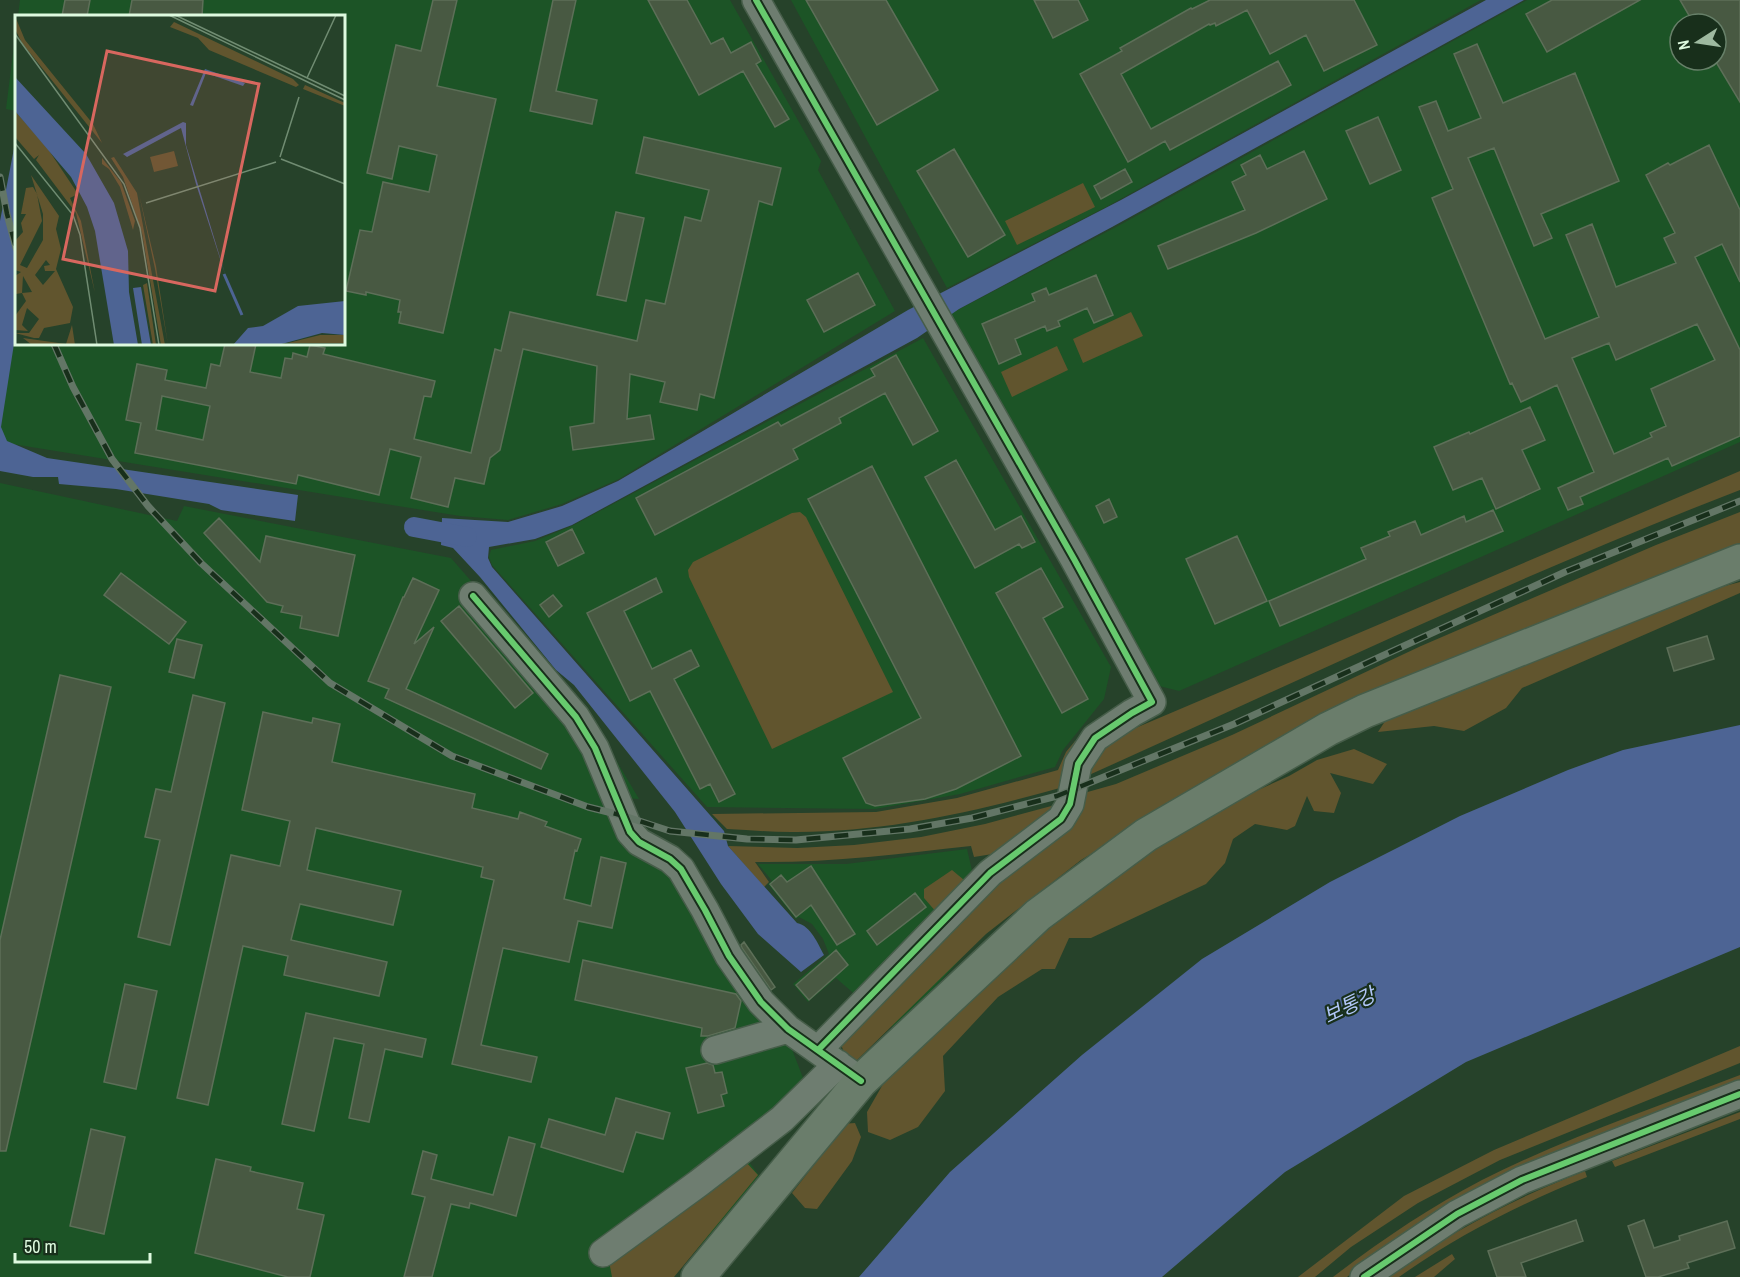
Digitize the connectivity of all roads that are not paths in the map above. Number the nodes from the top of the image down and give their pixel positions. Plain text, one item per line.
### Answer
1 (756, 0) edge
2 (1740, 561) edge
3 (473, 596) dead end
4 (788, 1029) junction
5 (715, 1050) dead end
6 (839, 1065) junction
7 (1740, 1094) edge
8 (603, 1252) dead end
9 (698, 1277) edge
10 (1364, 1277) edge

1 - 6 street
2 - 6 main road
3 - 4 street
4 - 5 street
4 - 6 street
6 - 8 street
6 - 9 main road
7 - 10 street

